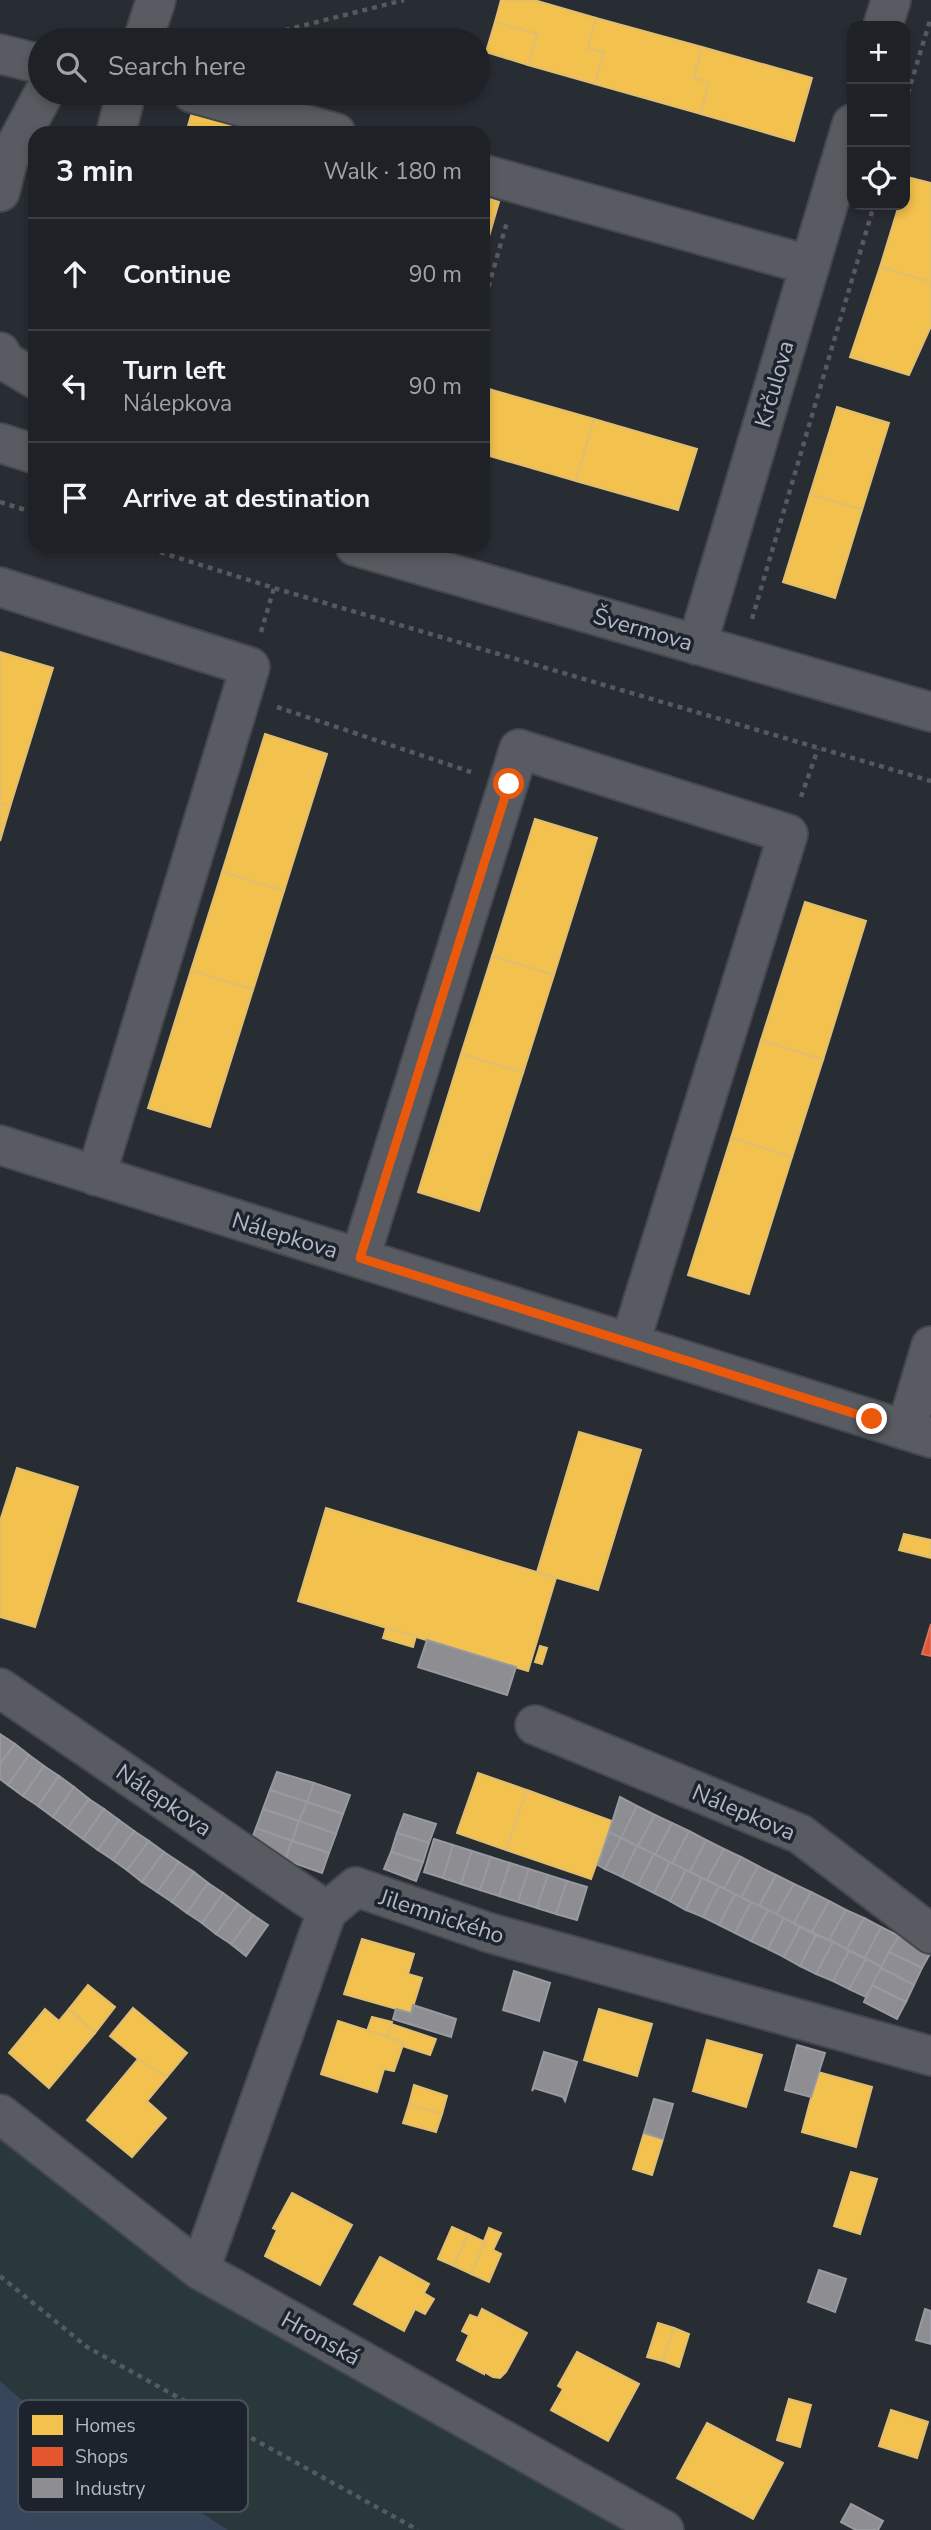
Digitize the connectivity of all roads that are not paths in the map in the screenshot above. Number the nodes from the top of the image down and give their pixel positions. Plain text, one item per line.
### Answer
1 (156, 0) edge
2 (891, 0) edge
3 (885, 21) edge
4 (147, 28) edge
5 (0, 54) edge
6 (28, 61) edge
7 (39, 105) edge
8 (123, 105) edge
9 (235, 105) edge
10 (31, 126) edge
11 (118, 126) edge
12 (311, 126) edge
13 (28, 135) edge
14 (847, 140) edge
15 (14, 172) edge
16 (500, 179) edge
17 (808, 265) junction
18 (0, 352) edge
19 (28, 375) edge
20 (379, 553) edge
21 (0, 587) edge
22 (697, 645) junction
23 (931, 712) edge
24 (0, 1146) edge
25 (96, 1175) junction
26 (360, 1258) junction
27 (630, 1343) junction
28 (931, 1346) edge
29 (918, 1434) edge
30 (0, 1688) edge
31 (535, 1725) dead end
32 (327, 1911) junction
33 (931, 1934) edge
34 (931, 2056) edge
35 (0, 2113) edge
36 (200, 2270) junction
37 (663, 2530) edge

1 - 4 street
2 - 3 street
5 - 6 street
7 - 10 street
8 - 11 street
9 - 12 street
13 - 15 street
14 - 17 street, Krčulova
16 - 17 street
17 - 22 street, Krčulova
18 - 19 street
20 - 22 street, Švermova
21 - 25 street
22 - 23 street, Švermova
24 - 25 street, Nálepkova
25 - 26 street, Nálepkova
26 - 27 street, Nálepkova
26 - 27 street
27 - 29 street, Nálepkova
28 - 29 street
30 - 32 street, Nálepkova
31 - 33 street, Nálepkova
32 - 34 street, Jilemnického
32 - 36 street
35 - 36 street, Hronská
36 - 37 street, Hronská

